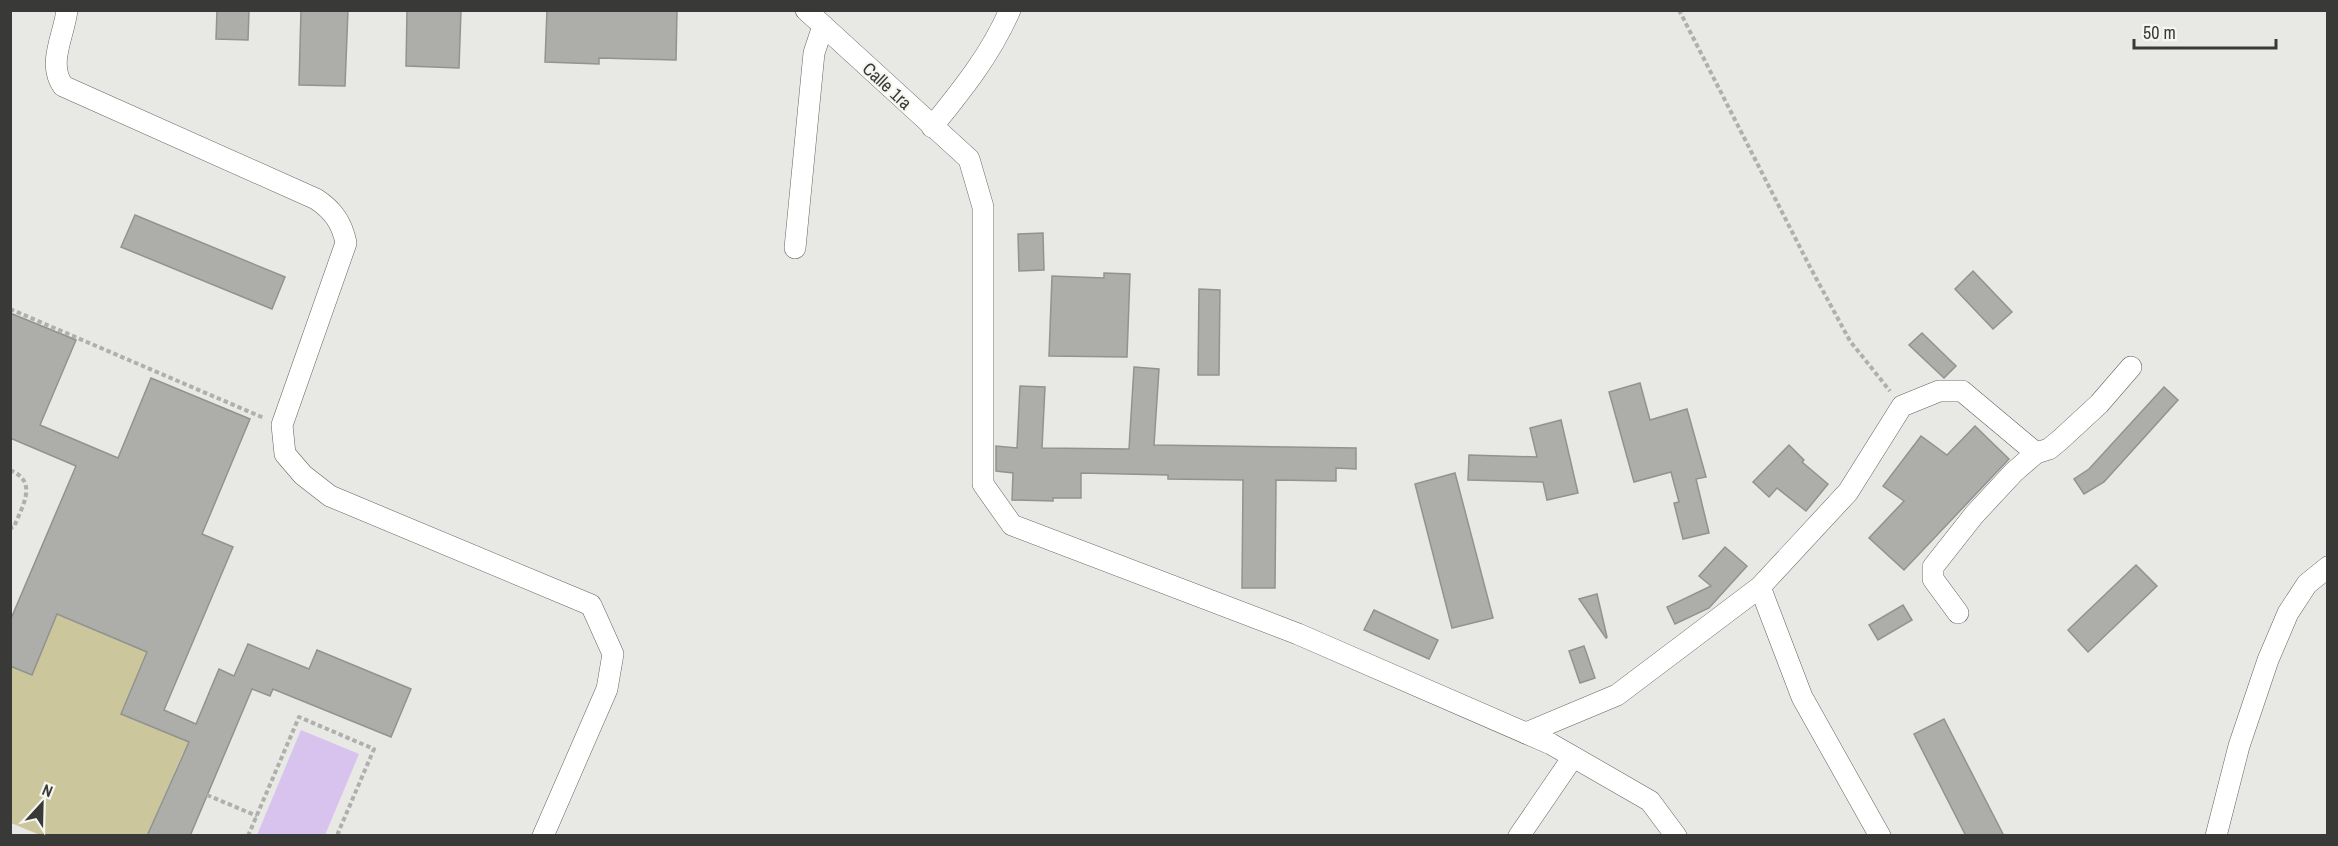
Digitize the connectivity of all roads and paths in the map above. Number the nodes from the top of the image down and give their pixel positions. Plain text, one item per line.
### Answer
1 (67, 10) edge
2 (806, 10) edge
3 (1010, 10) edge
4 (1679, 10) edge
5 (823, 26) junction
6 (932, 127) junction
7 (795, 248) dead end
8 (10, 309) edge
9 (2130, 367) dead end
10 (1902, 406) junction
11 (282, 425) junction
12 (2036, 453) junction
13 (10, 470) edge
14 (10, 528) edge
15 (2328, 567) edge
16 (1761, 587) junction
17 (1958, 613) dead end
18 (1526, 733) junction
19 (1573, 757) junction
20 (207, 795) dead end
21 (257, 816) junction
22 (337, 834) edge
23 (248, 836) edge
24 (343, 836) edge
25 (543, 836) edge
26 (1520, 836) edge
27 (1676, 836) edge
28 (1880, 836) edge
29 (2216, 836) edge

1 - 11 street
2 - 5 street, Calle 1ra
3 - 6 street
4 - 10 path
5 - 6 street, Calle 1ra
5 - 7 street
6 - 18 street, Calle 1ra
8 - 11 path
9 - 12 street
10 - 12 street
10 - 16 street
11 - 25 street
12 - 17 street
13 - 14 path
15 - 29 street
16 - 18 street
16 - 28 street
18 - 19 street
19 - 26 street
19 - 27 street
20 - 21 path
21 - 22 path
21 - 23 path
22 - 24 path

